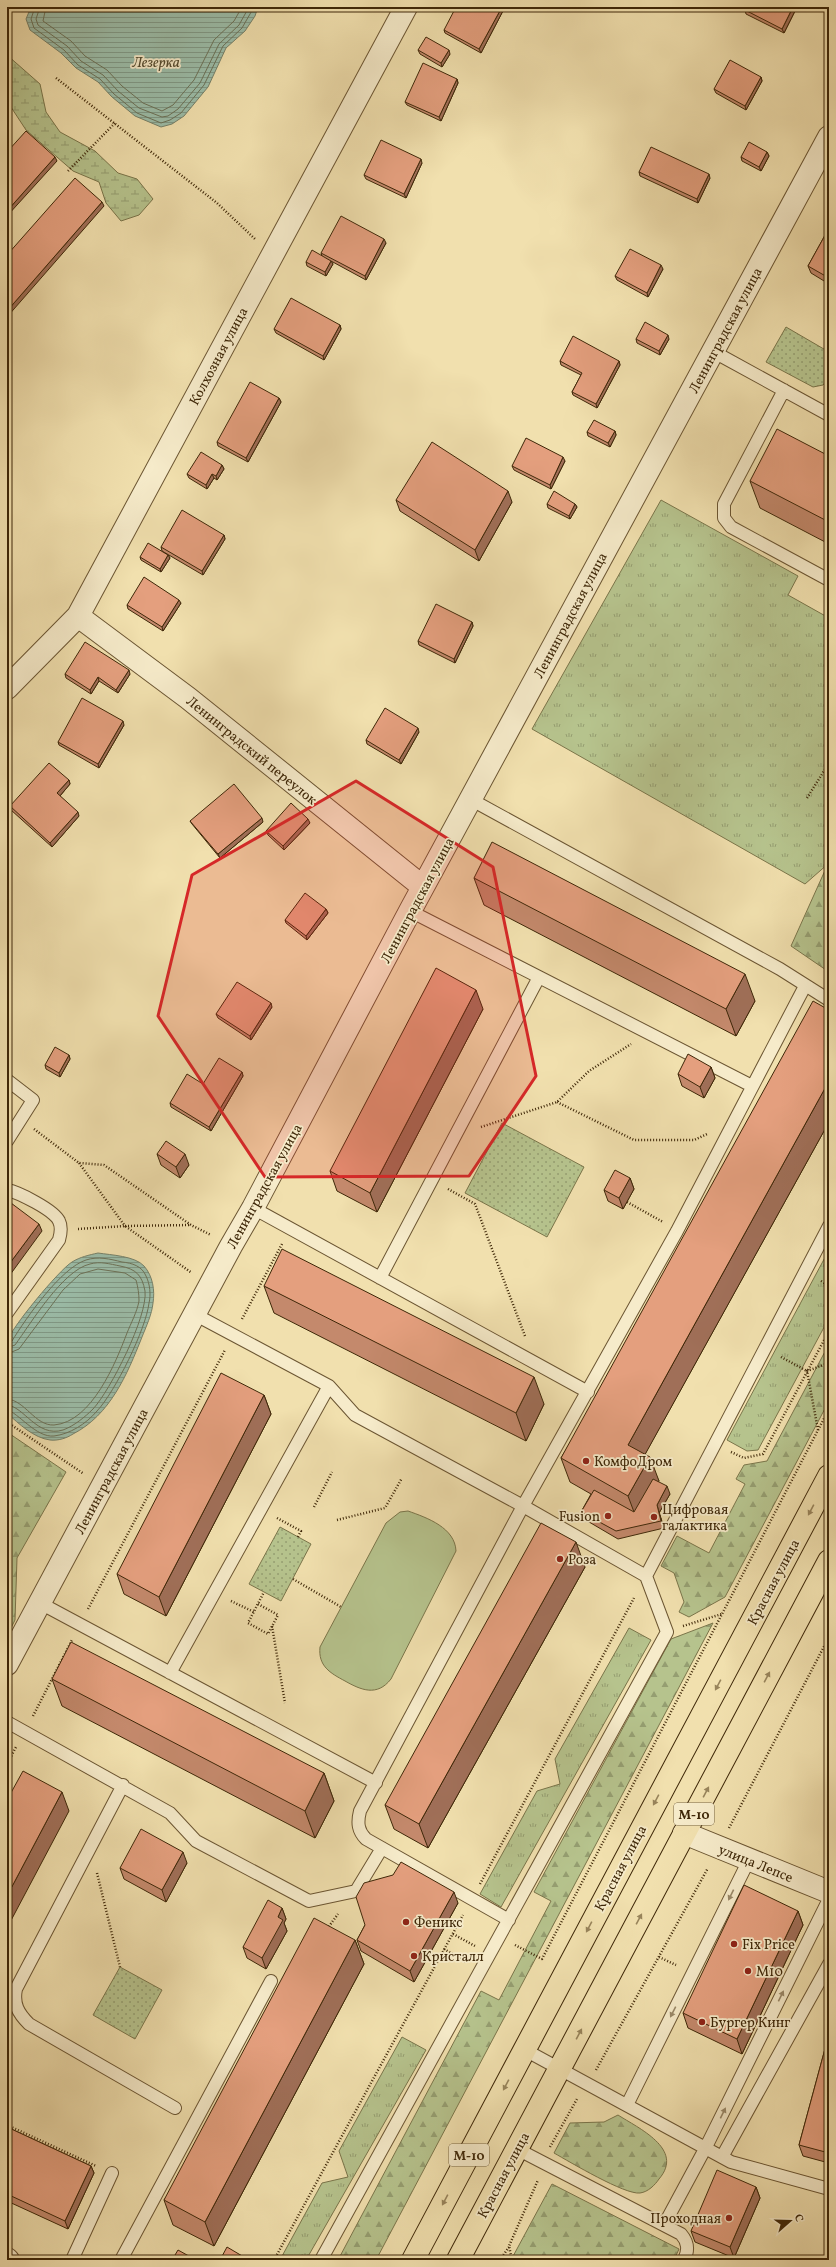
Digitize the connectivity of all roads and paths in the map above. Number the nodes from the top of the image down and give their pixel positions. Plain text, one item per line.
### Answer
1 (406, 7) edge
2 (56, 78) dead end
3 (115, 123) junction
4 (829, 138) edge
5 (68, 171) dead end
6 (272, 256) junction
7 (714, 352) junction
8 (784, 390) junction
9 (829, 415) edge
10 (829, 580) edge
11 (78, 616) junction
12 (7, 688) edge
13 (829, 763) edge
14 (807, 798) dead end
15 (470, 799) junction
16 (423, 887) junction
17 (410, 911) junction
18 (539, 977) junction
19 (805, 986) junction
20 (829, 1000) edge
21 (648, 1034) junction
22 (7, 1080) edge
23 (752, 1086) junction
24 (557, 1102) junction
25 (21, 1119) junction
26 (735, 1122) junction
27 (455, 1135) junction
28 (7, 1141) edge
29 (79, 1163) junction
30 (431, 1180) junction
31 (7, 1190) edge
32 (627, 1202) edge
33 (253, 1208) junction
34 (191, 1225) junction
35 (125, 1226) junction
36 (829, 1226) edge
37 (290, 1228) junction
38 (62, 1230) junction
39 (677, 1230) junction
40 (231, 1246) junction
41 (380, 1278) junction
42 (209, 1286) junction
43 (7, 1313) edge
44 (194, 1314) junction
45 (829, 1331) edge
46 (233, 1335) junction
47 (765, 1349) junction
48 (535, 1361) junction
49 (829, 1363) edge
50 (807, 1371) junction
51 (329, 1386) junction
52 (588, 1392) junction
53 (829, 1409) edge
54 (7, 1422) edge
55 (818, 1430) junction
56 (744, 1458) dead end
57 (332, 1472) dead end
58 (829, 1476) edge
59 (402, 1478) dead end
60 (103, 1487) junction
61 (523, 1506) junction
62 (314, 1507) dead end
63 (261, 1509) junction
64 (337, 1520) dead end
65 (298, 1537) dead end
66 (829, 1561) edge
67 (646, 1576) junction
68 (293, 1579) dead end
69 (264, 1592) dead end
70 (214, 1593) junction
71 (40, 1603) junction
72 (258, 1604) junction
73 (341, 1607) dead end
74 (254, 1612) junction
75 (722, 1614) junction
76 (80, 1624) junction
77 (272, 1626) junction
78 (667, 1632) junction
79 (829, 1637) edge
80 (7, 1664) edge
81 (170, 1673) junction
82 (285, 1703) dead end
83 (7, 1722) edge
84 (25, 1731) junction
85 (7, 1764) edge
86 (376, 1783) junction
87 (123, 1785) junction
88 (684, 1833) junction
89 (91, 1847) junction
90 (382, 1848) junction
91 (719, 1848) junction
92 (749, 1860) junction
93 (356, 1891) junction
94 (829, 1892) edge
95 (472, 1899) junction
96 (829, 1899) edge
97 (509, 1920) junction
98 (322, 1934) edge
99 (453, 1934) junction
100 (500, 1937) junction
101 (444, 1949) junction
102 (490, 1954) junction
103 (659, 1957) junction
104 (829, 1964) edge
105 (679, 1966) dead end
106 (120, 1967) dead end
107 (481, 1970) junction
108 (271, 1981) dead end
109 (525, 2050) junction
110 (560, 2069) junction
111 (589, 2084) junction
112 (627, 2105) junction
113 (175, 2108) dead end
114 (7, 2125) edge
115 (706, 2148) junction
116 (517, 2149) junction
117 (722, 2157) junction
118 (544, 2164) junction
119 (112, 2173) joint
120 (829, 2189) edge
121 (664, 2225) junction
122 (509, 2246) junction
123 (72, 2260) edge
124 (121, 2260) edge
125 (274, 2260) edge
126 (320, 2260) edge
127 (413, 2260) edge
128 (458, 2260) edge
129 (500, 2260) edge
130 (512, 2260) edge
131 (684, 2260) edge

1 - 6 street, Колхозная улица
2 - 3 path
3 - 5 path
3 - 6 path
4 - 7 street, Ленинградская улица
6 - 11 street, Колхозная улица
7 - 8 lane
7 - 15 street, Ленинградская улица
8 - 9 lane
8 - 10 lane
11 - 12 street, Колхозная улица
11 - 16 street, Ленинградский переулок
13 - 14 path
15 - 16 street, Ленинградская улица
15 - 19 lane
16 - 17 street, Ленинградская улица
17 - 18 lane
17 - 33 street, Ленинградская улица
18 - 21 lane
18 - 27 lane
19 - 20 lane
19 - 23 lane
21 - 23 lane
21 - 24 path
22 - 25 lane
23 - 26 lane
24 - 26 path
24 - 27 path
25 - 28 lane
25 - 29 path
26 - 39 lane
27 - 30 lane
29 - 34 path
29 - 35 path
30 - 41 lane
30 - 48 path
31 - 38 lane
32 - 39 path
33 - 37 lane
33 - 40 street, Ленинградская улица
34 - 35 path
34 - 40 path
35 - 38 path
35 - 42 path
36 - 47 lane
37 - 41 lane
37 - 46 path
38 - 43 lane
39 - 52 lane
40 - 42 street, Ленинградская улица
41 - 48 lane
42 - 44 street, Ленинградская улица
44 - 46 lane
44 - 60 street, Ленинградская улица
45 - 50 path
46 - 51 lane
46 - 76 path
47 - 50 path
47 - 67 lane
48 - 52 lane
49 - 50 path
50 - 55 path
50 - 56 path
51 - 61 lane
51 - 63 lane
52 - 61 lane
53 - 55 path
54 - 60 path
55 - 75 path
57 - 62 path
58 -> 109 highway, Красная улица / М-10
59 - 64 path
60 - 71 street, Ленинградская улица
61 - 67 lane
61 - 86 lane
63 - 65 path
63 - 70 lane
88 -> 66 highway, Красная улица / М-10
67 - 78 lane
67 - 95 path
68 - 73 path
69 - 72 path
70 - 74 path
70 - 81 lane
71 - 76 lane
71 - 80 street, Ленинградская улица
72 - 74 path
72 - 77 path
74 - 77 path
75 - 78 path
75 - 100 path
76 - 81 lane
76 - 84 path
77 - 82 path
78 - 97 lane
79 - 91 path
81 - 86 lane
83 - 84 lane
84 - 85 path
84 - 87 lane
86 - 90 lane
87 - 89 lane
87 - 93 lane
88 - 91 street, улица Лепсе
110 -> 88 highway, Красная улица / М-10
89 - 106 path
89 - 113 lane
90 - 93 lane
90 - 95 lane
91 - 92 street, улица Лепсе
91 - 103 path
92 - 94 street, улица Лепсе
92 -> 112 lane
93 - 98 path
95 - 97 lane
95 - 99 path
115 -> 96 lane
97 - 100 lane
99 - 101 path
99 - 102 path
100 - 102 lane
101 - 107 path
101 - 125 path
102 - 107 lane
103 - 105 path
103 - 111 path
104 - 117 lane
107 - 126 lane
108 - 124 lane
109 - 110 lane
109 -> 127 highway, Красная улица / М-10
110 - 111 lane
110 - 116 highway, Красная улица / М-10
111 - 112 lane
111 - 118 path
112 - 115 lane
114 - 119 path
115 - 117 lane
115 - 121 lane
116 - 118 lane
116 - 128 highway, Красная улица / М-10
117 - 120 lane
118 - 121 lane
118 - 122 path
119 - 123 lane
121 - 131 lane
122 - 129 path
122 - 130 path

